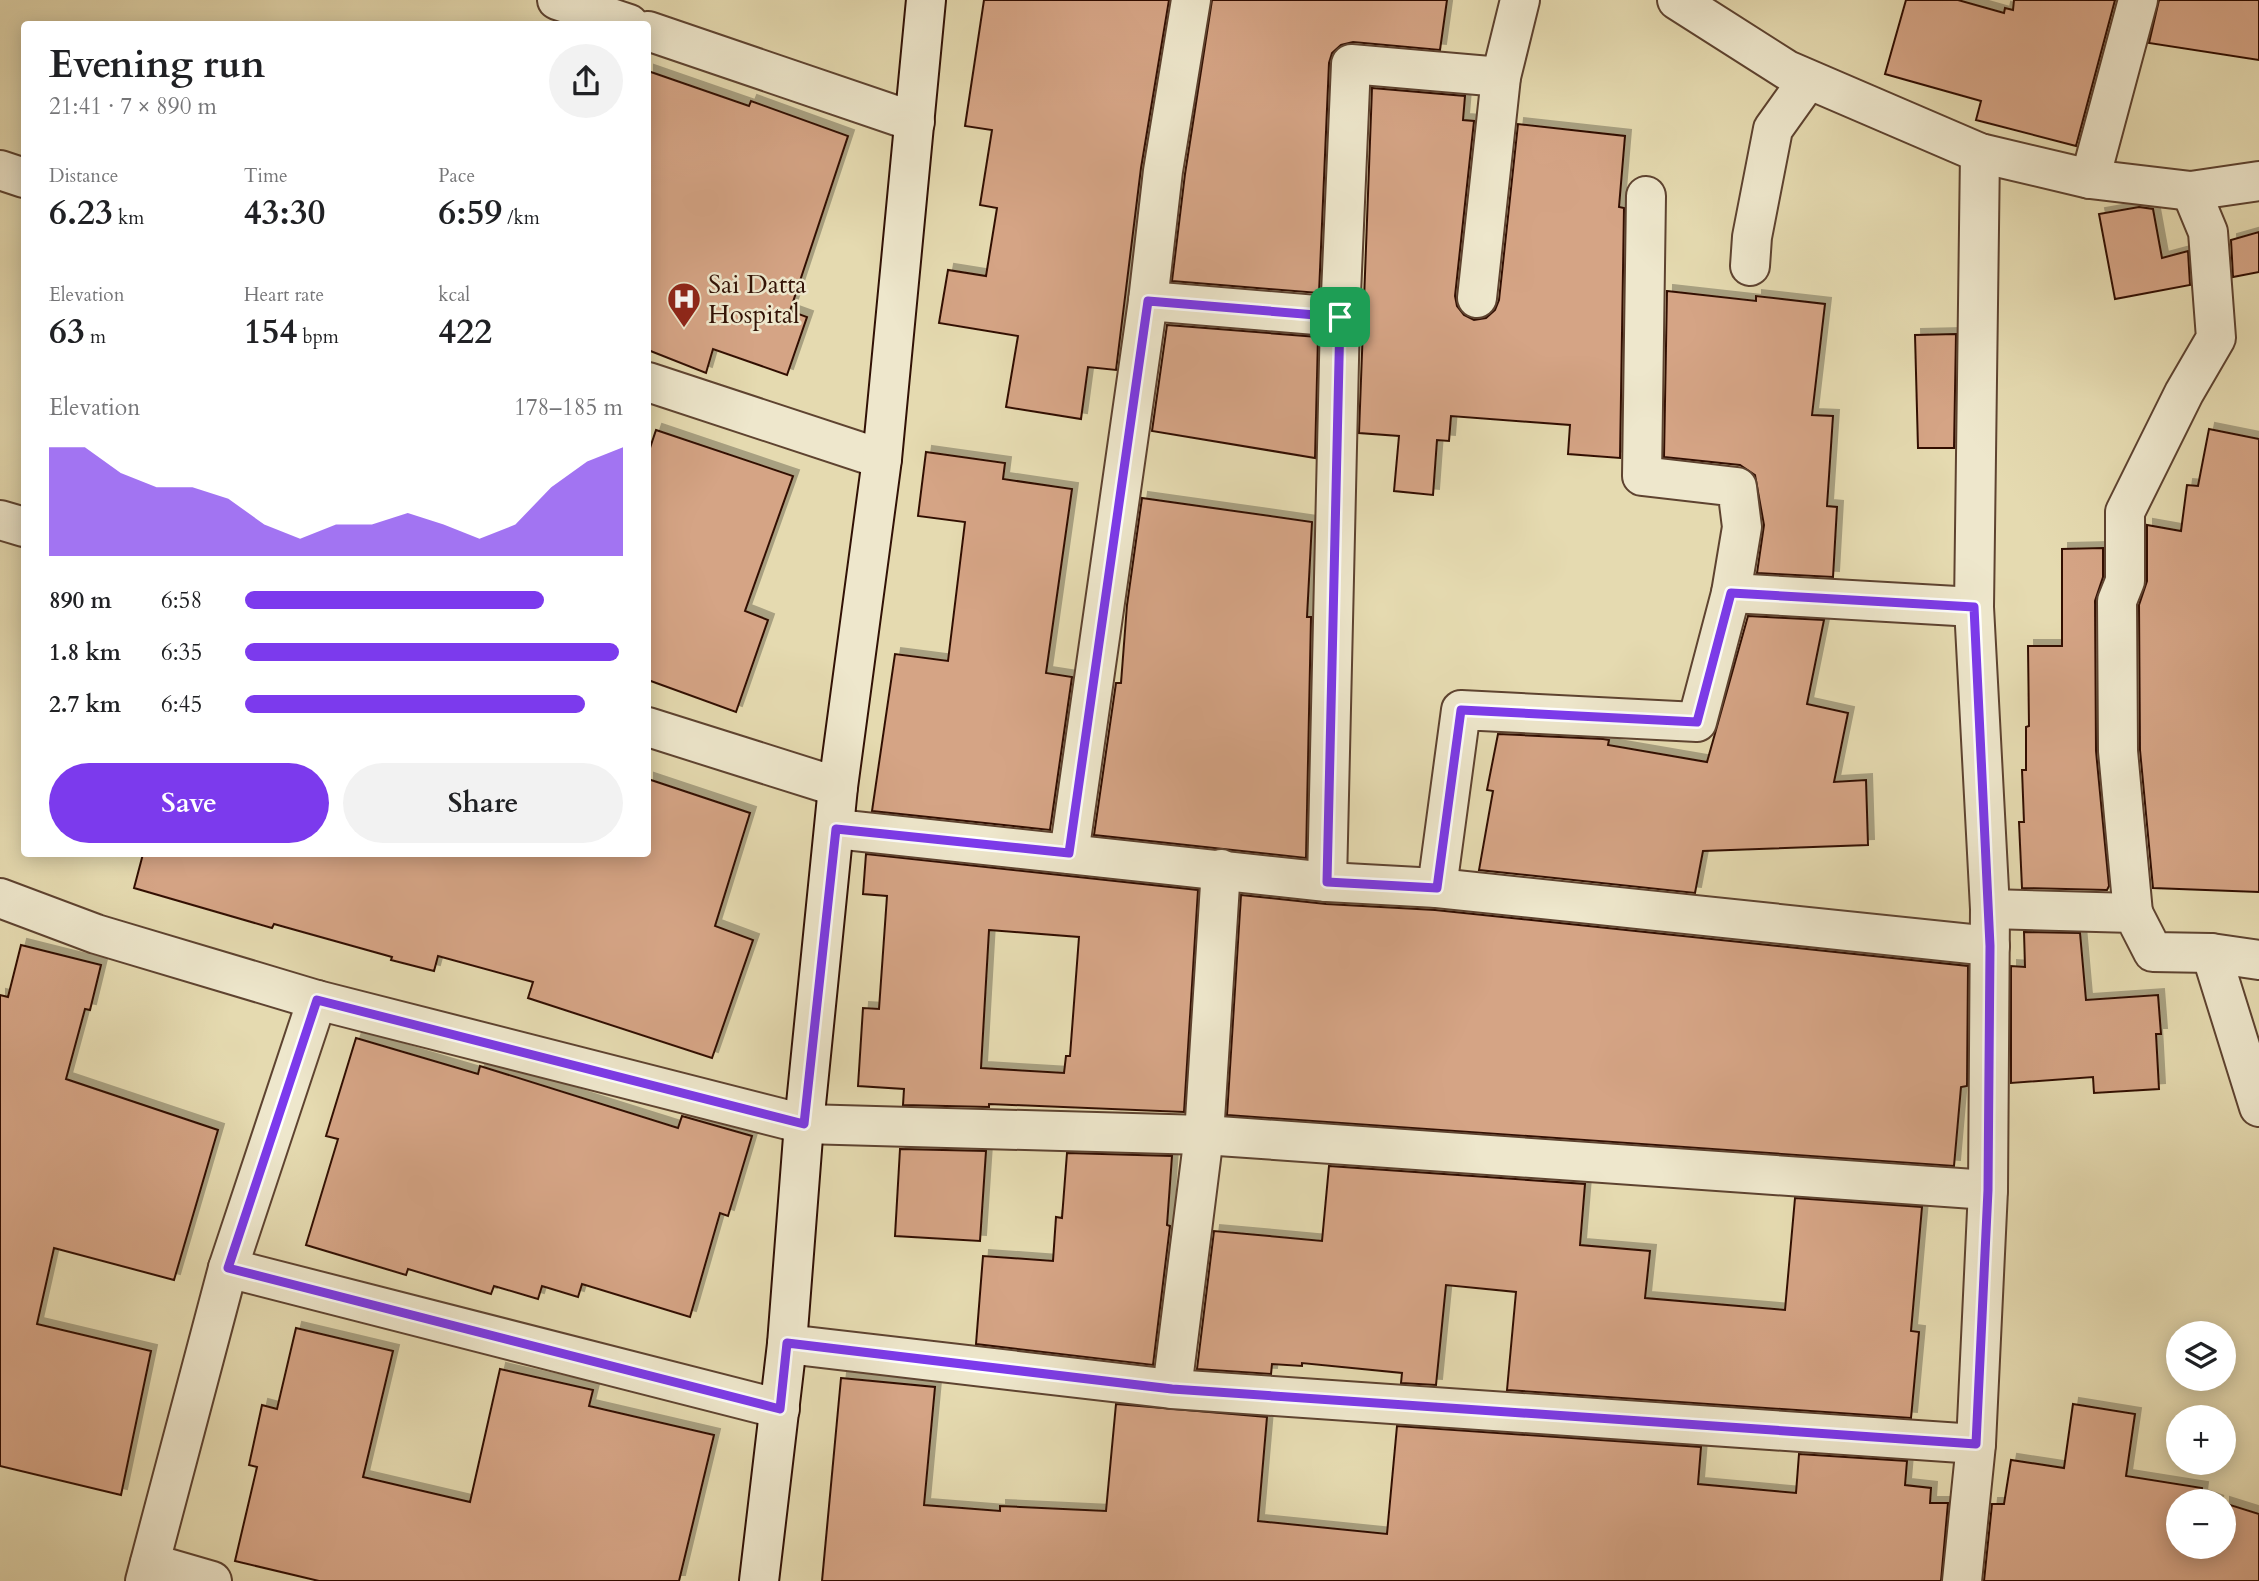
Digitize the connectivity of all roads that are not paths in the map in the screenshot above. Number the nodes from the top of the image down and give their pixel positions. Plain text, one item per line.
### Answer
1 (557, 0) edge
2 (926, 0) edge
3 (1191, 0) edge
4 (1520, 0) edge
5 (1677, 0) edge
6 (2138, 0) edge
7 (620, 21) edge
8 (651, 32) edge
9 (1501, 77) junction
10 (1808, 80) junction
11 (915, 122) junction
12 (1980, 153) junction
13 (0, 170) edge
14 (21, 177) edge
15 (2090, 179) junction
16 (2259, 181) edge
17 (2191, 191) junction
18 (1646, 195) dead end
19 (1750, 266) dead end
20 (1478, 298) dead end
21 (1148, 301) junction
22 (1340, 317) junction
23 (651, 383) edge
24 (882, 458) junction
25 (0, 520) edge
26 (21, 526) edge
27 (1731, 593) junction
28 (1974, 607) junction
29 (651, 728) edge
30 (838, 787) junction
31 (836, 829) junction
32 (1069, 853) junction
33 (1221, 869) junction
34 (1327, 882) junction
35 (1437, 888) junction
36 (0, 898) edge
37 (1990, 909) junction
38 (2133, 913) junction
39 (1990, 946) junction
40 (2211, 953) junction
41 (2259, 960) edge
42 (317, 1000) junction
43 (2259, 1107) edge
44 (804, 1124) junction
45 (1204, 1135) junction
46 (1988, 1190) junction
47 (228, 1268) junction
48 (787, 1343) junction
49 (1172, 1389) junction
50 (780, 1409) junction
51 (1976, 1444) junction
52 (147, 1572) edge
53 (212, 1581) edge
54 (759, 1581) edge
55 (1962, 1581) edge

1 - 7 street
2 - 11 street
3 - 21 street
4 - 9 street
5 - 10 street
6 - 15 street
8 - 11 street
9 - 20 street
9 - 22 street
10 - 12 street
10 - 19 street
11 - 24 street
12 - 15 street
12 - 28 street
13 - 14 street
15 - 17 street
16 - 17 street
17 - 38 street
18 - 27 street
21 - 22 street
21 - 32 street
22 - 34 street
23 - 24 street
24 - 30 street
25 - 26 street
27 - 28 street
27 - 35 street
28 - 37 street
29 - 30 street
30 - 31 street
31 - 32 street
31 - 44 street
32 - 33 street
33 - 34 street
33 - 45 street
34 - 35 street
35 - 39 street
36 - 42 street
37 - 38 street
37 - 39 street
38 - 40 street
39 - 46 street
40 - 41 street
40 - 43 street
42 - 44 street
42 - 47 street
44 - 45 street
44 - 48 street
45 - 46 street
45 - 49 street
46 - 51 street
47 - 50 street
47 - 52 street
48 - 49 street
48 - 50 street
49 - 51 street
50 - 54 street
51 - 55 street
52 - 53 street

